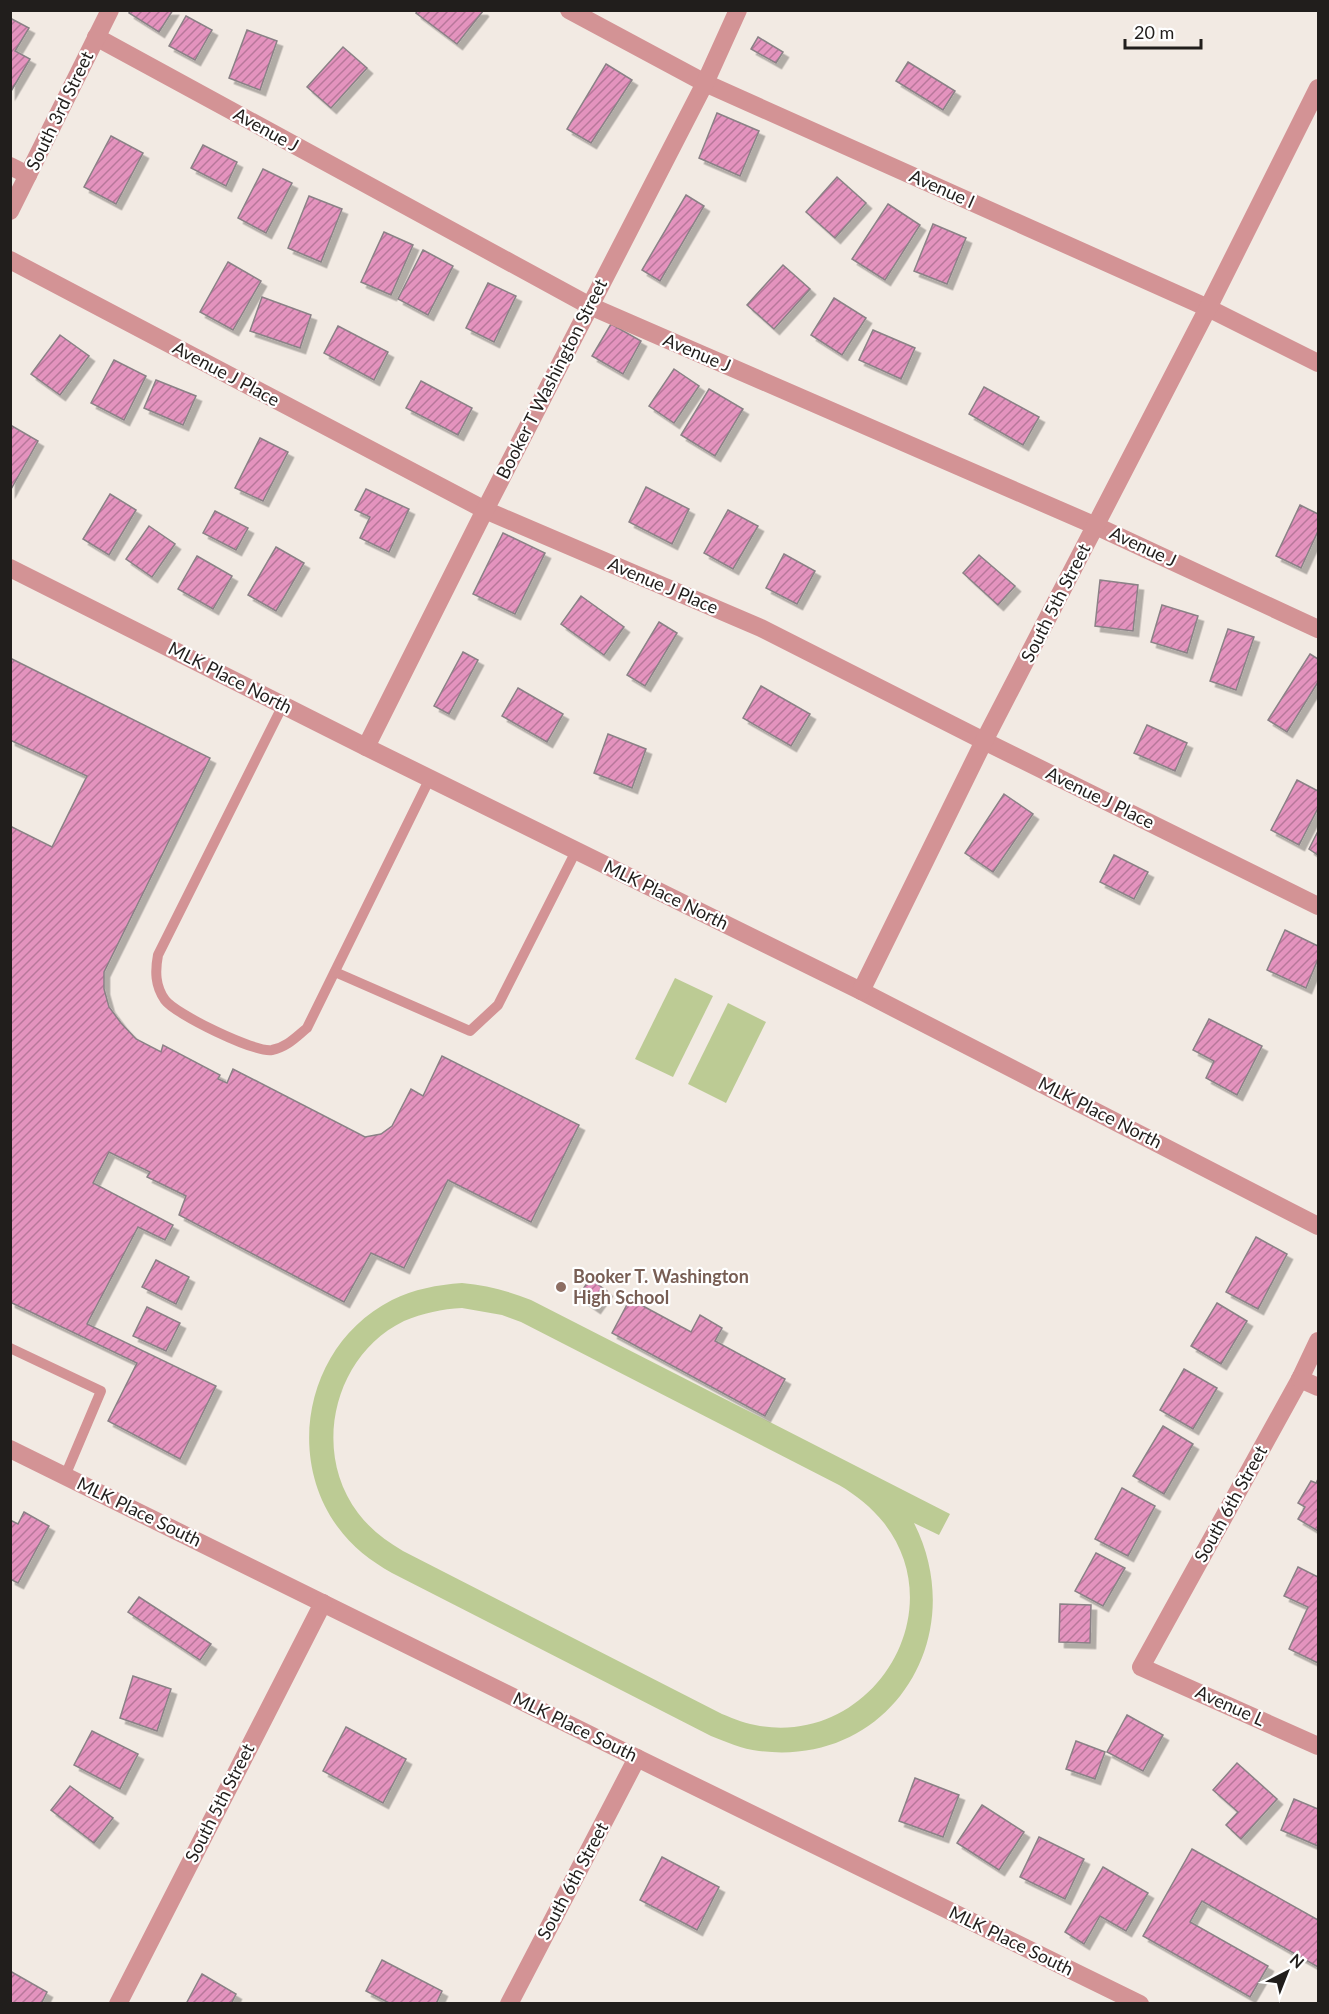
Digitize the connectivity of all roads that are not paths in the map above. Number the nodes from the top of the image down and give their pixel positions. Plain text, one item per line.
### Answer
1 (110, 10) edge
2 (569, 10) edge
3 (738, 10) edge
4 (96, 37) junction
5 (705, 83) junction
6 (1318, 88) edge
7 (10, 166) edge
8 (28, 175) junction
9 (10, 211) edge
10 (10, 260) edge
11 (590, 306) junction
12 (1208, 308) junction
13 (1318, 363) edge
14 (485, 510) junction
15 (1096, 525) junction
16 (10, 568) edge
17 (1318, 629) edge
18 (283, 705) junction
19 (984, 741) junction
20 (366, 747) junction
21 (430, 778) junction
22 (576, 850) junction
23 (1318, 906) edge
24 (335, 972) junction
25 (861, 991) junction
26 (1318, 1226) edge
27 (1318, 1341) edge
28 (10, 1348) edge
29 (1300, 1379) junction
30 (1318, 1387) edge
31 (10, 1449) edge
32 (65, 1476) junction
33 (323, 1603) junction
34 (1141, 1667) joint
35 (1318, 1746) edge
36 (637, 1758) junction
37 (118, 2004) edge
38 (509, 2004) edge
39 (1140, 2004) edge

1 - 4 street, South 3rd Street
2 - 5 street, Avenue I
3 - 5 street, Booker T Washington Street
4 - 8 street, South 3rd Street
4 - 11 street, Avenue J
5 - 11 street, Booker T Washington Street
5 - 12 street, Avenue I
6 - 12 street, South 5th Street
7 - 8 street
8 - 9 street, South 3rd Street
10 - 14 street, Avenue J Place
11 - 14 street, Booker T Washington Street
11 - 15 street, Avenue J
12 - 13 street, Avenue I
12 - 15 street, South 5th Street
14 - 19 street, Avenue J Place
14 - 20 street, Booker T Washington Street
15 - 17 street, Avenue J
15 - 19 street, South 5th Street
16 - 18 street, MLK Place North
18 - 20 street, MLK Place North
18 - 24 lane
19 - 23 street, Avenue J Place
19 - 25 street, South 5th Street
20 - 21 street, MLK Place North
21 - 22 street, MLK Place North
21 - 24 lane
22 - 24 lane
22 - 25 street, MLK Place North
25 - 26 street, MLK Place North
27 - 29 street, South 6th Street
28 - 32 lane
29 - 30 street
29 - 34 street, South 6th Street
31 - 32 street, MLK Place South
32 - 33 street, MLK Place South
33 - 36 street, MLK Place South
33 - 37 street, South 5th Street
34 - 35 street, Avenue L
36 - 38 street, South 6th Street
36 - 39 street, MLK Place South

